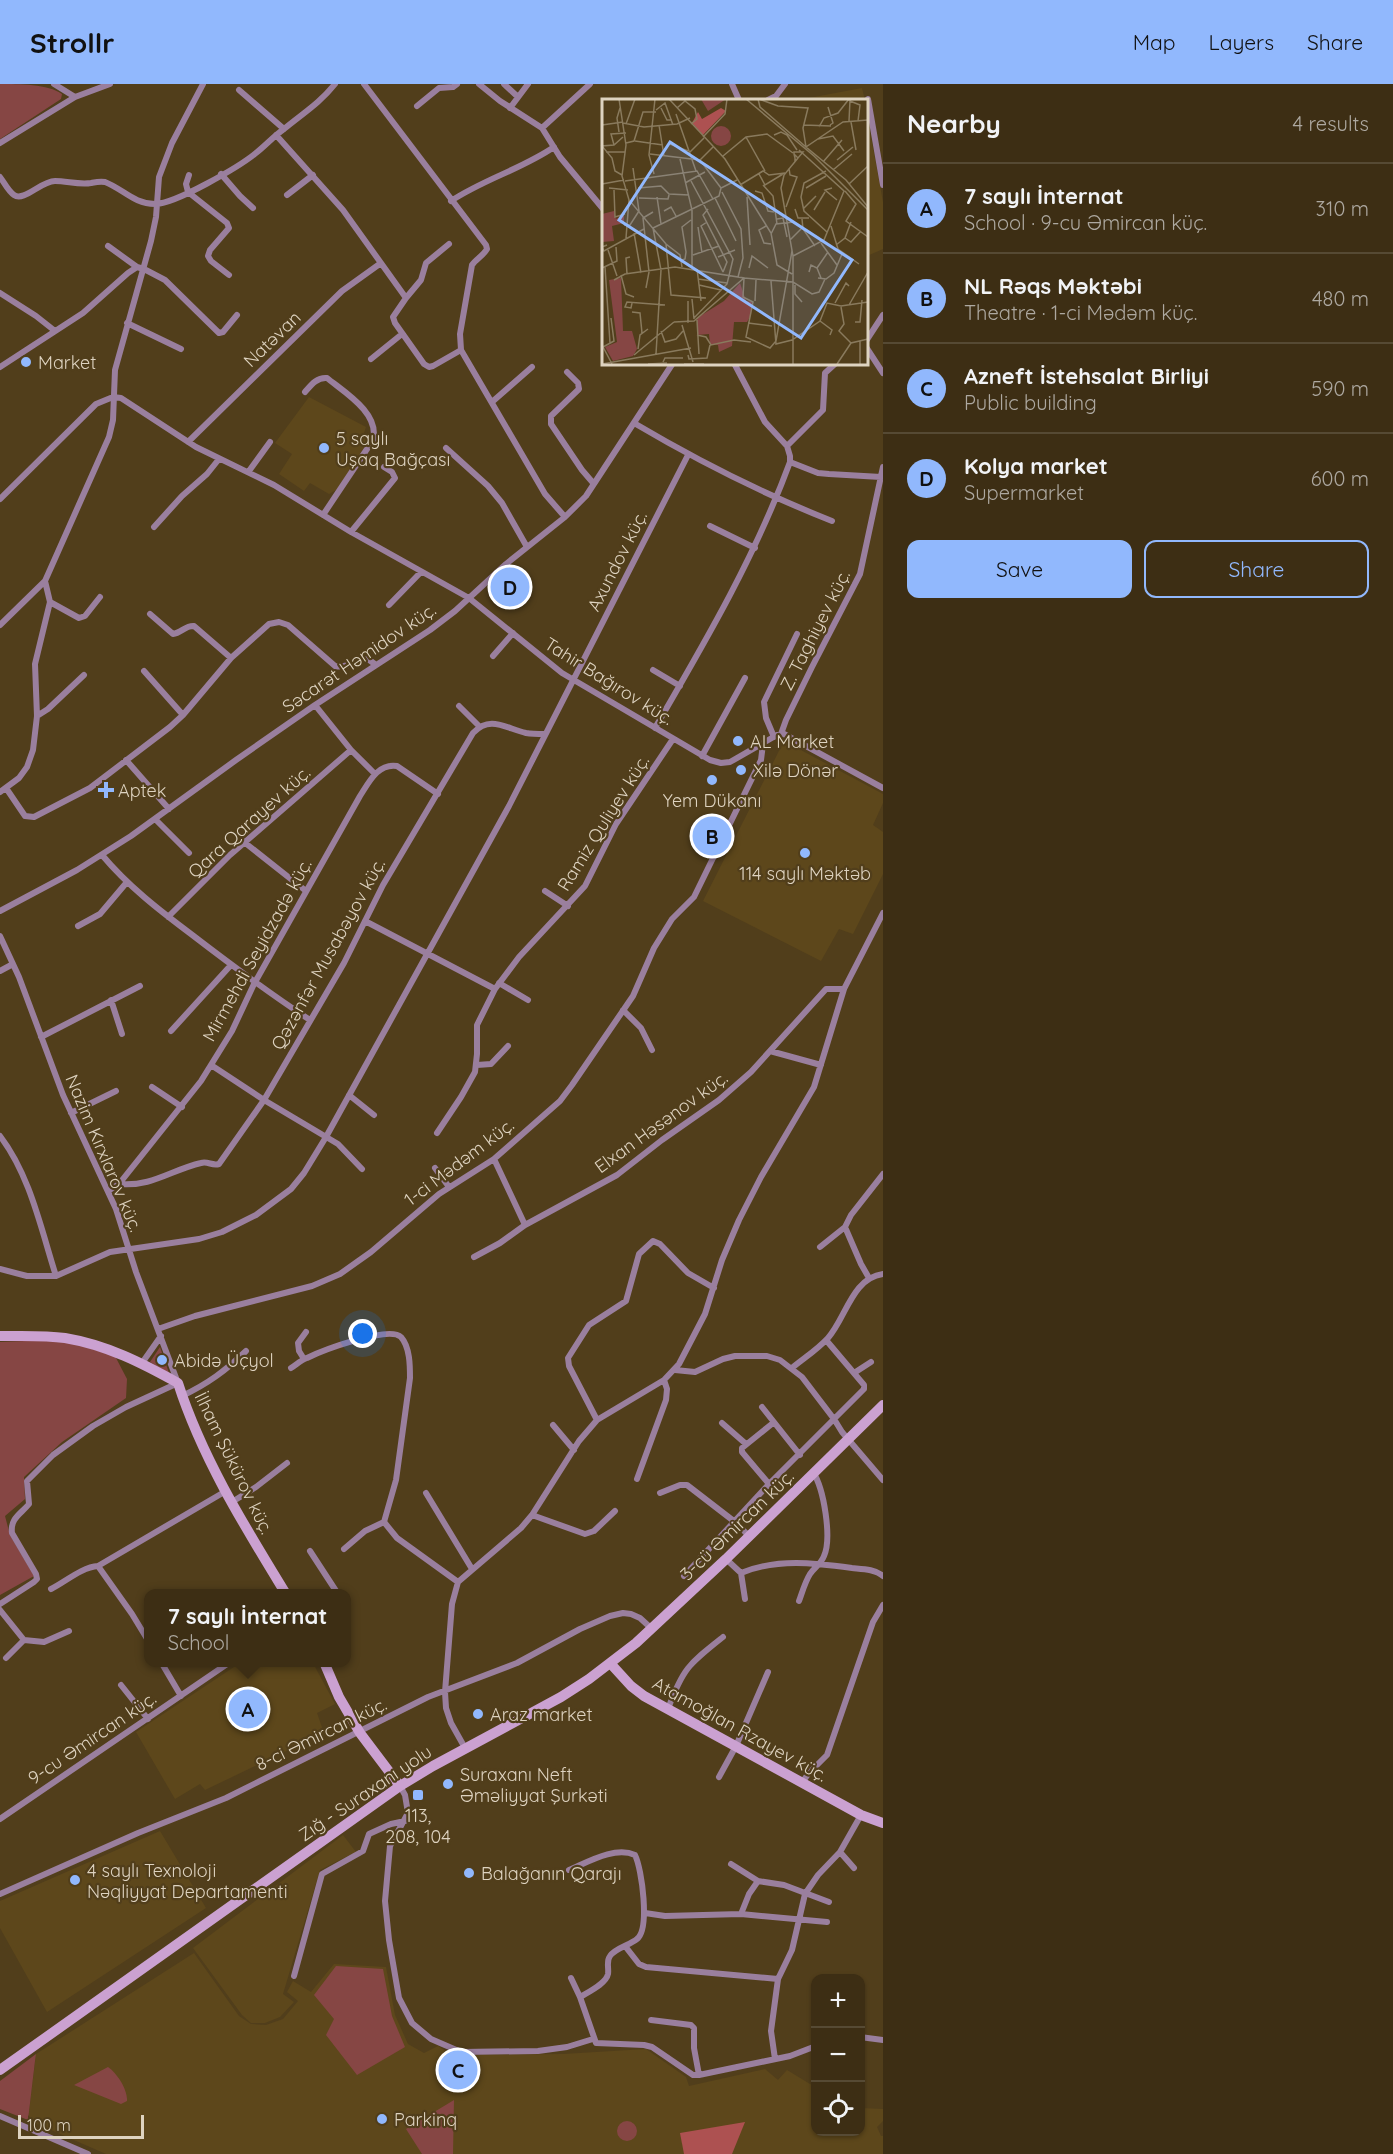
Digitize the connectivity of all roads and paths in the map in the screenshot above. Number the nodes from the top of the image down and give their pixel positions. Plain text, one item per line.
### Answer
1 (54, 84) edge
2 (110, 84) edge
3 (203, 84) edge
4 (335, 84) edge
5 (364, 84) edge
6 (457, 84) edge
7 (479, 84) edge
8 (504, 84) edge
9 (528, 84) edge
10 (590, 84) edge
11 (732, 84) edge
12 (785, 84) edge
13 (239, 90) dead end
14 (75, 97) junction
15 (518, 97) junction
16 (739, 99) edge
17 (770, 99) edge
18 (868, 99) dead end
19 (417, 105) dead end
20 (510, 108) junction
21 (542, 128) junction
22 (284, 129) junction
23 (276, 135) junction
24 (0, 143) edge
25 (880, 145) edge
26 (554, 147) junction
27 (221, 174) junction
28 (189, 175) dead end
29 (313, 175) junction
30 (0, 177) edge
31 (883, 185) edge
32 (188, 192) junction
33 (287, 195) dead end
34 (451, 201) junction
35 (156, 204) junction
36 (602, 207) edge
37 (253, 208) dead end
38 (449, 244) dead end
39 (108, 246) dead end
40 (381, 263) junction
41 (137, 267) junction
42 (144, 269) junction
43 (229, 275) dead end
44 (0, 293) edge
45 (406, 298) junction
46 (237, 315) dead end
47 (883, 315) edge
48 (127, 323) junction
49 (55, 331) junction
50 (402, 334) junction
51 (868, 339) edge
52 (181, 349) dead end
53 (868, 349) edge
54 (461, 350) junction
55 (370, 359) dead end
56 (672, 364) edge
57 (735, 364) edge
58 (835, 364) edge
59 (531, 367) dead end
60 (0, 368) edge
61 (567, 372) dead end
62 (883, 373) edge
63 (305, 392) dead end
64 (113, 397) junction
65 (492, 402) junction
66 (634, 423) junction
67 (270, 441) dead end
68 (188, 442) junction
69 (787, 446) junction
70 (446, 448) dead end
71 (688, 455) junction
72 (219, 459) junction
73 (790, 462) junction
74 (384, 467) dead end
75 (883, 467) edge
76 (249, 471) junction
77 (881, 477) junction
78 (594, 484) junction
79 (0, 499) edge
80 (776, 500) junction
81 (323, 515) junction
82 (565, 517) junction
83 (832, 521) dead end
84 (710, 526) dead end
85 (154, 527) dead end
86 (351, 532) junction
87 (527, 547) junction
88 (755, 548) junction
89 (421, 572) junction
90 (45, 581) junction
91 (100, 597) dead end
92 (469, 598) junction
93 (50, 602) junction
94 (389, 605) dead end
95 (150, 614) dead end
96 (0, 625) edge
97 (513, 633) junction
98 (797, 634) dead end
99 (493, 656) dead end
100 (231, 658) junction
101 (376, 665) junction
102 (653, 670) dead end
103 (144, 671) dead end
104 (84, 675) dead end
105 (745, 678) dead end
106 (573, 681) junction
107 (680, 686) junction
108 (315, 705) junction
109 (459, 706) dead end
110 (183, 715) junction
111 (37, 716) junction
112 (480, 726) junction
113 (655, 728) junction
114 (545, 734) junction
115 (781, 734) junction
116 (774, 737) junction
117 (673, 739) junction
118 (763, 744) junction
119 (351, 750) junction
120 (702, 756) junction
121 (126, 760) junction
122 (375, 774) junction
123 (883, 788) edge
124 (3, 790) edge
125 (438, 794) junction
126 (169, 809) junction
127 (155, 819) junction
128 (244, 842) junction
129 (189, 853) dead end
130 (102, 855) junction
131 (127, 882) junction
132 (306, 891) junction
133 (545, 891) dead end
134 (568, 906) junction
135 (0, 911) edge
136 (883, 913) edge
137 (168, 917) junction
138 (364, 921) junction
139 (78, 926) dead end
140 (0, 936) edge
141 (428, 954) junction
142 (13, 964) junction
143 (231, 965) junction
144 (0, 971) edge
145 (254, 984) junction
146 (140, 986) dead end
147 (497, 986) junction
148 (844, 989) junction
149 (111, 1000) junction
150 (528, 1000) dead end
151 (623, 1010) junction
152 (310, 1020) junction
153 (171, 1031) dead end
154 (122, 1034) dead end
155 (41, 1037) junction
156 (508, 1046) dead end
157 (652, 1050) dead end
158 (770, 1051) junction
159 (211, 1065) junction
160 (477, 1065) junction
161 (821, 1065) junction
162 (152, 1087) dead end
163 (116, 1091) dead end
164 (349, 1095) junction
165 (264, 1100) junction
166 (182, 1107) junction
167 (71, 1113) junction
168 (374, 1115) dead end
169 (437, 1133) dead end
170 (0, 1136) edge
171 (326, 1137) junction
172 (495, 1159) junction
173 (362, 1168) dead end
174 (435, 1168) dead end
175 (883, 1174) edge
176 (119, 1184) junction
177 (449, 1187) junction
178 (108, 1191) junction
179 (525, 1225) junction
180 (845, 1227) junction
181 (820, 1247) dead end
182 (128, 1248) junction
183 (474, 1257) dead end
184 (0, 1269) edge
185 (883, 1274) edge
186 (56, 1276) junction
187 (869, 1278) junction
188 (714, 1288) junction
189 (159, 1332) junction
190 (306, 1332) dead end
191 (0, 1336) edge
192 (826, 1340) junction
193 (246, 1351) dead end
194 (304, 1359) junction
195 (872, 1362) dead end
196 (142, 1363) junction
197 (291, 1368) dead end
198 (792, 1368) junction
199 (675, 1370) junction
200 (854, 1373) junction
201 (664, 1380) junction
202 (178, 1383) junction
203 (182, 1396) junction
204 (883, 1405) edge
205 (762, 1407) dead end
206 (834, 1419) junction
207 (597, 1420) junction
208 (722, 1423) dead end
209 (773, 1423) junction
210 (553, 1425) dead end
211 (848, 1439) junction
212 (746, 1443) junction
213 (574, 1450) junction
214 (800, 1455) junction
215 (287, 1463) dead end
216 (813, 1473) junction
217 (637, 1479) dead end
218 (883, 1480) edge
219 (769, 1485) junction
220 (226, 1491) junction
221 (426, 1493) dead end
222 (660, 1493) dead end
223 (232, 1502) junction
224 (615, 1511) dead end
225 (532, 1515) junction
226 (384, 1522) junction
227 (735, 1522) junction
228 (749, 1536) junction
229 (344, 1549) dead end
230 (310, 1551) dead end
231 (726, 1559) junction
232 (821, 1563) junction
233 (98, 1566) junction
234 (472, 1569) junction
235 (741, 1573) junction
236 (684, 1576) dead end
237 (883, 1576) edge
238 (458, 1582) junction
239 (51, 1589) dead end
240 (284, 1589) edge
241 (335, 1589) edge
242 (745, 1599) dead end
243 (799, 1601) dead end
244 (0, 1604) edge
245 (883, 1605) edge
246 (0, 1610) edge
247 (652, 1629) junction
248 (69, 1630) dead end
249 (144, 1634) edge
250 (723, 1637) dead end
251 (24, 1640) junction
252 (6, 1658) dead end
253 (610, 1663) junction
254 (164, 1667) edge
255 (223, 1667) edge
256 (326, 1667) edge
257 (768, 1672) dead end
258 (121, 1685) dead end
259 (445, 1692) junction
260 (181, 1696) junction
261 (668, 1709) junction
262 (148, 1719) junction
263 (360, 1733) junction
264 (735, 1746) junction
265 (465, 1748) junction
266 (719, 1777) dead end
267 (802, 1783) junction
268 (400, 1786) junction
269 (861, 1815) junction
270 (0, 1819) edge
271 (405, 1820) junction
272 (883, 1823) edge
273 (840, 1852) junction
274 (731, 1864) dead end
275 (854, 1868) dead end
276 (569, 1870) dead end
277 (758, 1881) junction
278 (0, 1894) edge
279 (805, 1894) junction
280 (829, 1902) dead end
281 (645, 1913) junction
282 (741, 1914) junction
283 (799, 1920) junction
284 (827, 1922) dead end
285 (625, 1946) junction
286 (294, 1976) dead end
287 (571, 1978) dead end
288 (778, 1979) junction
289 (580, 1997) junction
290 (651, 2020) dead end
291 (865, 2038) edge
292 (593, 2039) junction
293 (883, 2040) edge
294 (811, 2048) edge
295 (775, 2060) junction
296 (0, 2070) edge
297 (699, 2075) junction
298 (0, 2116) edge
299 (88, 2154) edge

1 - 14 street
2 - 14 street
3 - 35 street
4 - 22 street
5 - 34 street
6 - 19 street
7 - 20 street
8 - 15 street
9 - 15 street
10 - 21 street
11 - 16 street
12 - 17 street
13 - 22 street
14 - 24 street
15 - 20 street
18 - 25 street
20 - 21 street
21 - 26 street
22 - 23 street
23 - 27 street
23 - 29 street
25 - 31 street
26 - 34 street
26 - 36 street
27 - 32 street
27 - 37 street
28 - 32 street
29 - 33 street
29 - 40 street
30 - 35 street
32 - 35 street
32 - 43 street
34 - 54 street
35 - 42 street
38 - 45 street
39 - 41 street
40 - 45 street
40 - 68 street, Natəvan
41 - 42 street
41 - 49 street
42 - 46 street
42 - 48 street
44 - 49 street
45 - 50 street
47 - 51 street
48 - 52 street
48 - 64 street
49 - 60 street
50 - 54 street
50 - 55 street
53 - 62 street
54 - 65 street
56 - 66 street, Səcarət Həmidov küç.
57 - 69 street
58 - 69 street
59 - 65 street
61 - 78 street
63 - 81 street
64 - 68 street, Tahir Bağırov küç.
64 - 79 street
64 - 90 street
65 - 82 street
66 - 71 street
66 - 78 street, Səcarət Həmidov küç.
67 - 76 street
68 - 72 street, Tahir Bağırov küç.
69 - 73 street
70 - 87 street
71 - 80 street
71 - 106 street, Axundov küç.
72 - 76 street, Tahir Bağırov küç.
72 - 85 street
73 - 77 street
73 - 80 street
74 - 86 street
75 - 77 street, Z. Taghiyev küç.
76 - 81 street, Tahir Bağırov küç.
77 - 115 street, Z. Taghiyev küç.
78 - 82 street, Səcarət Həmidov küç.
80 - 83 street
80 - 88 street
81 - 86 street, Tahir Bağırov küç.
82 - 87 street, Səcarət Həmidov küç.
84 - 88 street
86 - 89 street, Tahir Bağırov küç.
87 - 92 street, Səcarət Həmidov küç.
88 - 107 street
89 - 92 street, Tahir Bağırov küç.
89 - 94 street
90 - 93 street
90 - 96 street
91 - 93 street
92 - 97 street, Tahir Bağırov küç.
92 - 101 street, Səcarət Həmidov küç.
93 - 111 street
95 - 100 street
97 - 99 street
97 - 106 street, Tahir Bağırov küç.
98 - 116 street
100 - 101 street
100 - 110 street
101 - 108 street, Səcarət Həmidov küç.
102 - 107 street
103 - 110 street
104 - 111 street
105 - 120 street
106 - 113 street, Tahir Bağırov küç.
106 - 114 street, Axundov küç.
107 - 113 street
108 - 119 street
108 - 126 street, Səcarət Həmidov küç.
109 - 112 street
110 - 121 street
111 - 124 street
112 - 114 street
112 - 125 street, Qəzənfər Musabəyov küç.
113 - 117 street, Tahir Bağırov küç.
114 - 141 street, Axundov küç.
115 - 116 street, Tahir Bağırov küç.
115 - 123 street
116 - 118 street, Tahir Bağırov küç.
117 - 120 street, Tahir Bağırov küç.
117 - 134 street, Ramiz Quliyev küç.
118 - 120 street, Tahir Bağırov küç.
118 - 151 street, 1-ci Mədəm küç.
119 - 122 street
119 - 128 street, Qara Qarayev küç.
121 - 124 street
121 - 126 street
122 - 125 street
122 - 132 street, Mirmehdi Seyidzadə küç.
125 - 138 street, Qəzənfər Musabəyov küç.
126 - 127 street, Səcarət Həmidov küç.
127 - 129 street
127 - 130 street, Səcarət Həmidov küç.
128 - 132 street
128 - 137 street, Qara Qarayev küç.
130 - 131 street
130 - 135 street, Səcarət Həmidov küç.
131 - 137 street
131 - 139 street
132 - 145 street, Mirmehdi Seyidzadə küç.
133 - 134 street
134 - 147 street, Ramiz Quliyev küç.
136 - 148 street
137 - 143 street
138 - 141 street
138 - 152 street, Qəzənfər Musabəyov küç.
140 - 142 street, Nazim Kırxlarov küç.
141 - 147 street
141 - 164 street, Axundov küç.
142 - 144 street
142 - 155 street, Nazim Kırxlarov küç.
143 - 145 street
143 - 153 street
145 - 152 street
145 - 159 street, Mirmehdi Seyidzadə küç.
146 - 149 street
147 - 150 street
147 - 160 street, Ramiz Quliyev küç.
148 - 158 street, Elxan Həsənov küç.
148 - 161 street
149 - 154 street
149 - 155 street
151 - 157 street
151 - 172 street, 1-ci Mədəm küç.
152 - 165 street, Qəzənfər Musabəyov küç.
155 - 167 street, Nazim Kırxlarov küç.
156 - 160 street
158 - 161 street
158 - 179 street, Elxan Həsənov küç.
159 - 165 street
159 - 166 street, Mirmehdi Seyidzadə küç.
160 - 169 street, Ramiz Quliyev küç.
161 - 188 street
162 - 166 street
163 - 167 street
164 - 168 street
164 - 171 street, Axundov küç.
165 - 171 street
165 - 176 street, Qəzənfər Musabəyov küç.
166 - 176 street, Mirmehdi Seyidzadə küç.
167 - 178 street, Nazim Kırxlarov küç.
170 - 186 street
171 - 173 street
171 - 182 street, Axundov küç.
172 - 177 street, 1-ci Mədəm küç.
172 - 179 street
174 - 177 street
175 - 180 street
176 - 178 street, Mirmehdi Seyidzadə küç.
177 - 189 street, 1-ci Mədəm küç.
178 - 182 street, Nazim Kırxlarov küç.
179 - 183 street, Elxan Həsənov küç.
180 - 181 street
180 - 187 street
182 - 186 street
182 - 189 street, Nazim Kırxlarov küç.
184 - 186 street
185 - 187 street
187 - 192 street
188 - 199 street
188 - 207 street
189 - 196 street
189 - 202 street, Nazim Kırxlarov küç.
190 - 194 street
191 - 196 main road, İlham Şükürov küç.
192 - 198 street
192 - 200 street
193 - 203 street
194 - 197 street
194 - 226 street
195 - 200 street
196 - 202 main road, İlham Şükürov küç.
198 - 199 street
198 - 206 street
199 - 201 street
200 - 206 street
201 - 207 street
201 - 217 street
202 - 203 main road, İlham Şükürov küç.
202 - 244 street
203 - 220 main road, İlham Şükürov küç.
204 - 211 main road, 3-cü Əmircan küç.
205 - 209 street
206 - 211 street
206 - 214 street
207 - 213 street
208 - 212 street
209 - 212 street
209 - 214 street
210 - 213 street
211 - 216 main road, 3-cü Əmircan küç.
211 - 218 street
212 - 219 street
213 - 225 street
214 - 219 street
215 - 223 street
216 - 228 main road, 3-cü Əmircan küç.
216 - 232 street
219 - 227 street
220 - 223 main road, İlham Şükürov küç.
220 - 233 street
221 - 234 street
222 - 227 street
223 - 240 main road, İlham Şükürov küç.
224 - 225 street
225 - 234 street
226 - 229 street
226 - 238 street
227 - 228 street
227 - 236 street
228 - 231 main road, 3-cü Əmircan küç.
230 - 241 street
231 - 235 street
231 - 247 main road, 3-cü Əmircan küç.
232 - 235 street
232 - 237 street
232 - 243 street
233 - 239 street
233 - 249 street
234 - 238 street
235 - 242 street
238 - 259 street
245 - 267 street
246 - 251 street
247 - 253 main road, 3-cü Əmircan küç.
247 - 259 street, 8-ci Əmircan küç.
248 - 251 street
250 - 261 street
251 - 252 street
253 - 261 main road, Atamoğlan Rzayev küç.
253 - 265 main road, Zığ - Suraxanı yolu
254 - 260 street
255 - 260 street, 9-cu Əmircan küç.
256 - 263 main road
257 - 264 street
258 - 262 street
259 - 263 street, 8-ci Əmircan küç.
259 - 265 street
260 - 262 street, 9-cu Əmircan küç.
261 - 264 main road, Atamoğlan Rzayev küç.
262 - 270 street, 9-cu Əmircan küç.
263 - 268 main road
263 - 278 street, 8-ci Əmircan küç.
264 - 266 street
264 - 267 main road, Atamoğlan Rzayev küç.
265 - 268 main road, Zığ - Suraxanı yolu
267 - 269 main road, Atamoğlan Rzayev küç.
268 - 271 street
268 - 296 main road, Zığ - Suraxanı yolu
269 - 272 main road, Atamoğlan Rzayev küç.
269 - 273 street
271 - 286 street
271 - 292 street
273 - 275 street
273 - 279 street
274 - 277 street
276 - 281 street
277 - 279 street
277 - 282 street
279 - 280 street
279 - 283 street
281 - 282 street
281 - 285 street
282 - 283 street
283 - 284 street
283 - 288 street
285 - 288 street
285 - 289 street
287 - 289 street
288 - 295 street
289 - 292 street
290 - 297 street
291 - 293 street
292 - 297 street
294 - 295 street
295 - 297 street
298 - 299 street

